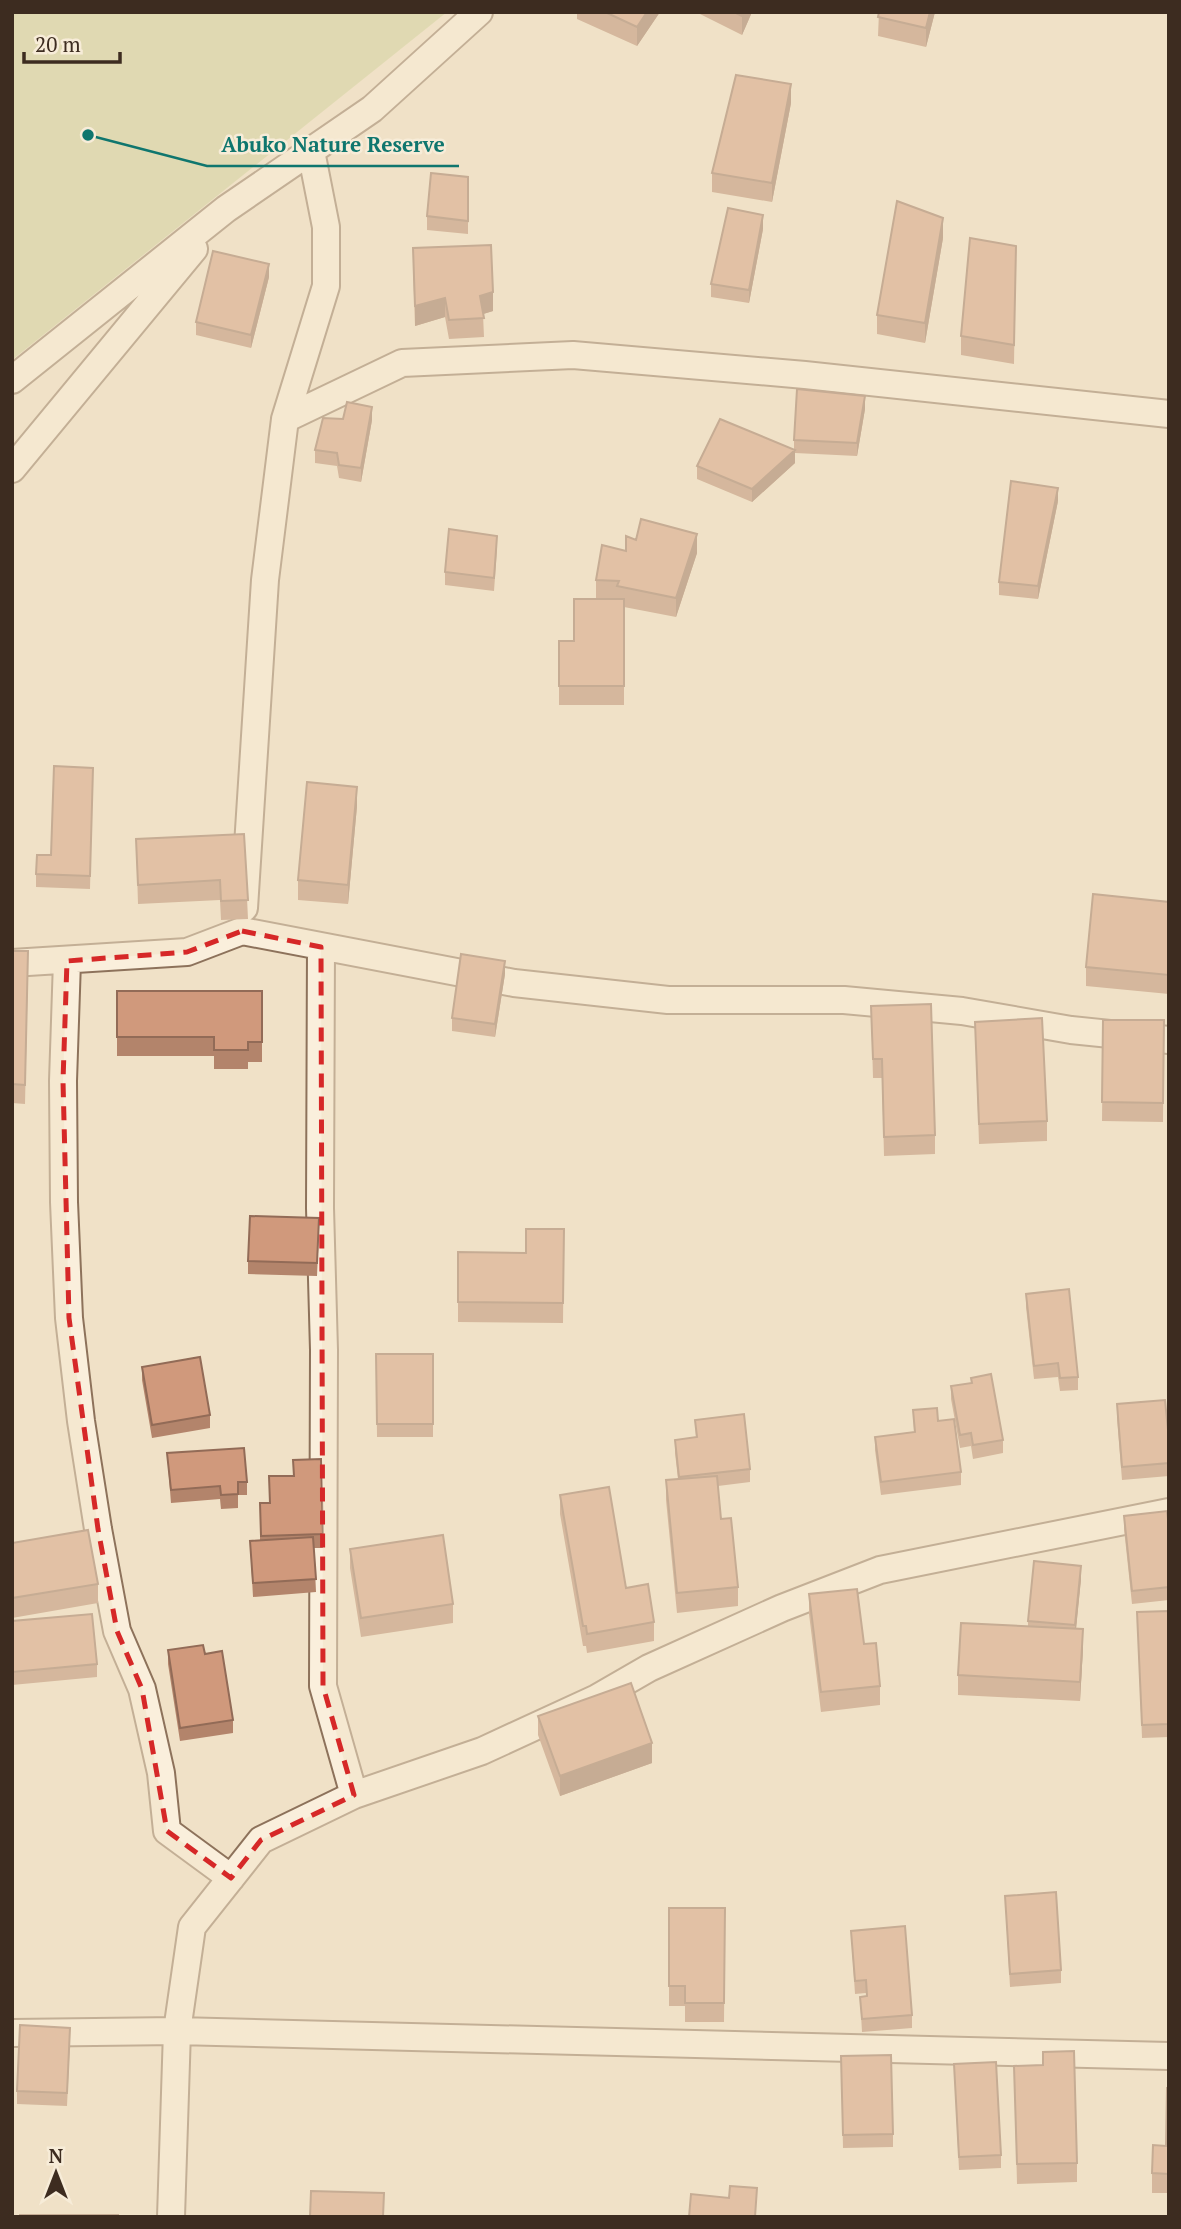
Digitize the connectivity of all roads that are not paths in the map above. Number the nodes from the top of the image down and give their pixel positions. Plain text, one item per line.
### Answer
1 (479, 12) edge
2 (311, 151) junction
3 (226, 209) junction
4 (12, 380) edge
5 (1169, 414) edge
6 (285, 419) junction
7 (12, 469) edge
8 (243, 931) junction
9 (321, 947) junction
10 (67, 961) junction
11 (12, 963) edge
12 (1169, 1040) edge
13 (1169, 1512) edge
14 (354, 1795) junction
15 (231, 1878) junction
16 (177, 2031) junction
17 (12, 2032) edge
18 (1169, 2056) edge
19 (171, 2217) edge

1 - 2 street
2 - 3 street
2 - 6 street
3 - 4 street
3 - 7 street
5 - 6 street
6 - 8 street
8 - 9 street
8 - 10 street
9 - 12 street
9 - 14 street
10 - 11 street
10 - 15 street
13 - 14 street
14 - 15 street
15 - 16 street
16 - 17 street
16 - 18 street
16 - 19 street

